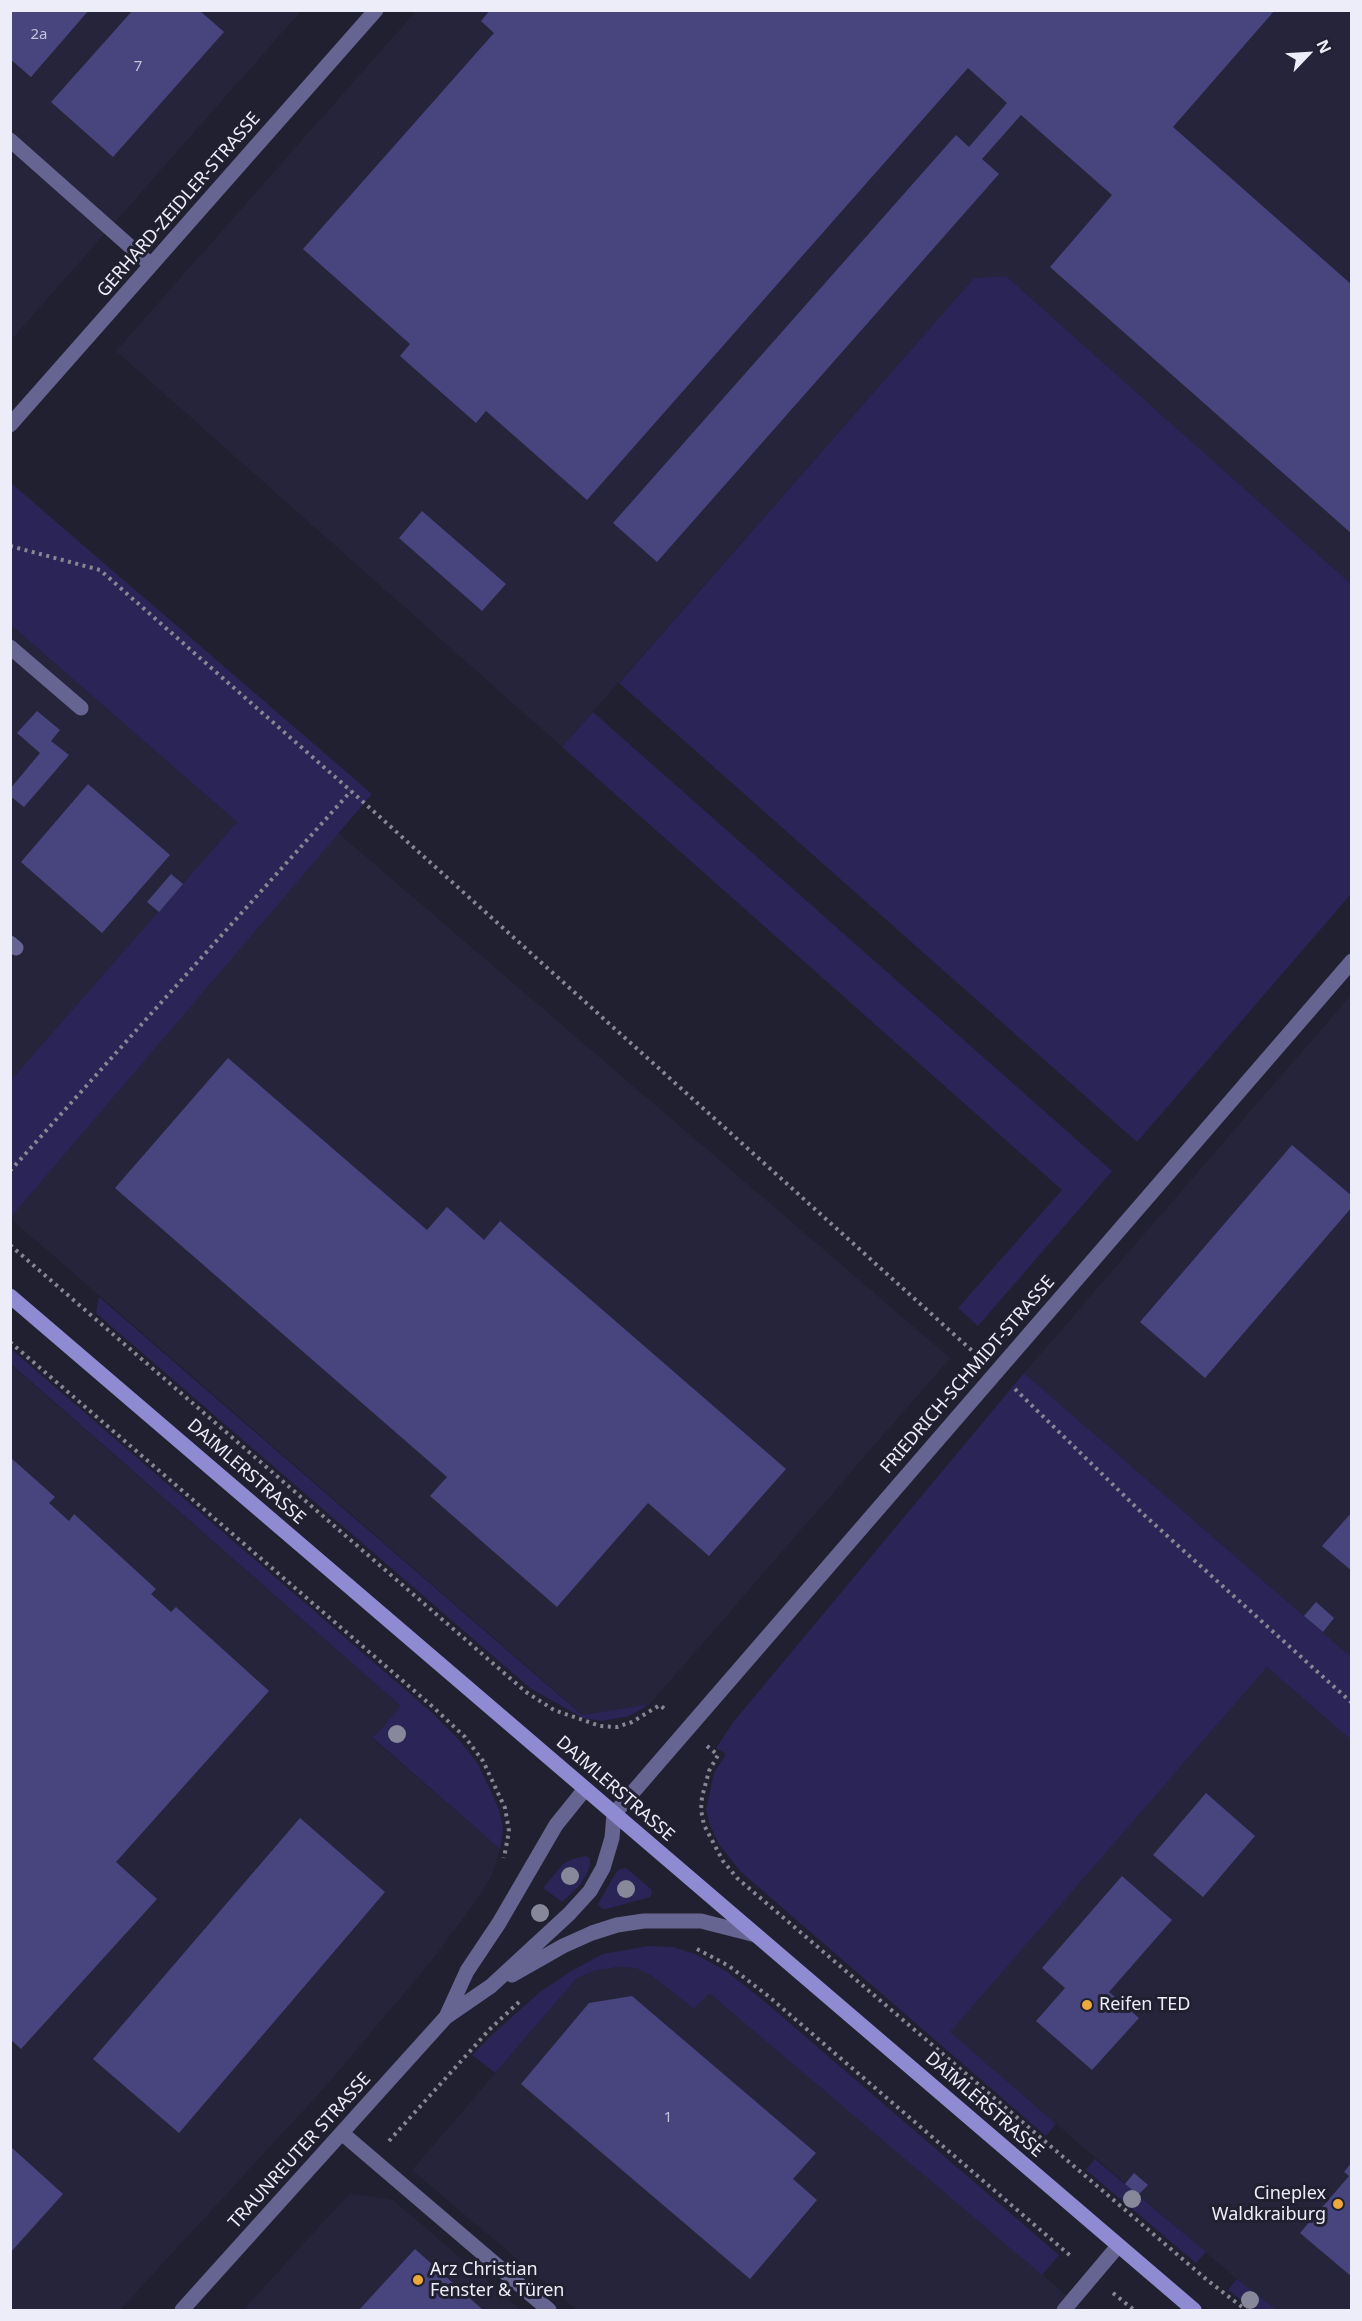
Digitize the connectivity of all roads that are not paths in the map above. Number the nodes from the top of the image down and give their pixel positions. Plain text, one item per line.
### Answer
1 (376, 10) edge
2 (10, 140) edge
3 (151, 265) junction
4 (10, 424) edge
5 (10, 647) edge
6 (81, 708) dead end
7 (1352, 962) edge
8 (10, 1296) edge
9 (585, 1789) junction
10 (614, 1814) junction
11 (756, 1935) junction
12 (491, 1986) junction
13 (446, 2017) junction
14 (343, 2134) junction
15 (1118, 2246) junction
16 (182, 2310) edge
17 (549, 2310) edge
18 (1064, 2310) edge
19 (1194, 2310) edge

1 - 3 street, GERHARD-ZEIDLER-STRASSE
2 - 3 street
3 - 4 street, GERHARD-ZEIDLER-STRASSE
5 - 6 street
7 - 10 street, FRIEDRICH-SCHMIDT-STRASSE
8 - 9 street, DAIMLERSTRASSE
9 - 10 street, DAIMLERSTRASSE
9 - 13 street, TRAUNREUTER STRASSE
10 - 11 street, DAIMLERSTRASSE
10 - 12 street, TRAUNREUTER STRASSE
11 - 12 street, TRAUNREUTER STRASSE
11 - 15 street, DAIMLERSTRASSE
12 - 13 street, TRAUNREUTER STRASSE
13 - 14 street, TRAUNREUTER STRASSE
14 - 16 street, TRAUNREUTER STRASSE
14 - 17 street
15 - 18 street
15 - 19 street, DAIMLERSTRASSE

